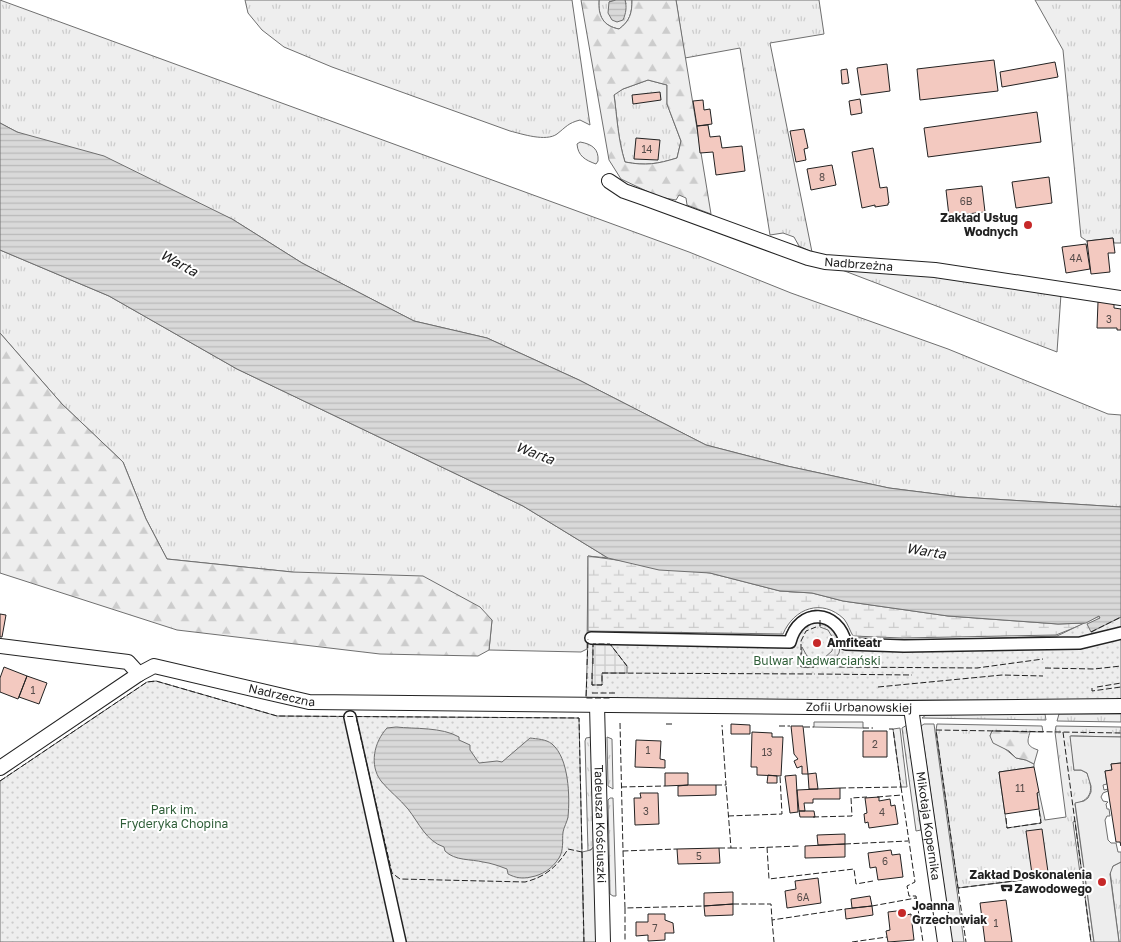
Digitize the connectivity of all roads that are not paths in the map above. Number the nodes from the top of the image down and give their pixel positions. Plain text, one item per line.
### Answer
1 (609, 181) dead end
2 (1121, 298) edge
3 (1121, 633) edge
4 (591, 638) dead end
5 (0, 646) edge
6 (138, 674) junction
7 (597, 705) junction
8 (1121, 706) edge
9 (911, 708) junction
10 (350, 717) dead end
11 (0, 768) edge
12 (400, 942) edge
13 (604, 942) edge
14 (945, 942) edge

1 - 2 street, Nadbrzeżna
3 - 4 street
5 - 6 street
6 - 7 street, Nadrzeczna
6 - 11 street, Nadrzeczna
7 - 9 street, Zofii Urbanowskiej
7 - 13 street, Tadeusza Kościuszki
8 - 9 street, Zofii Urbanowskiej
9 - 14 street, Mikołaja Kopernika
10 - 12 street

